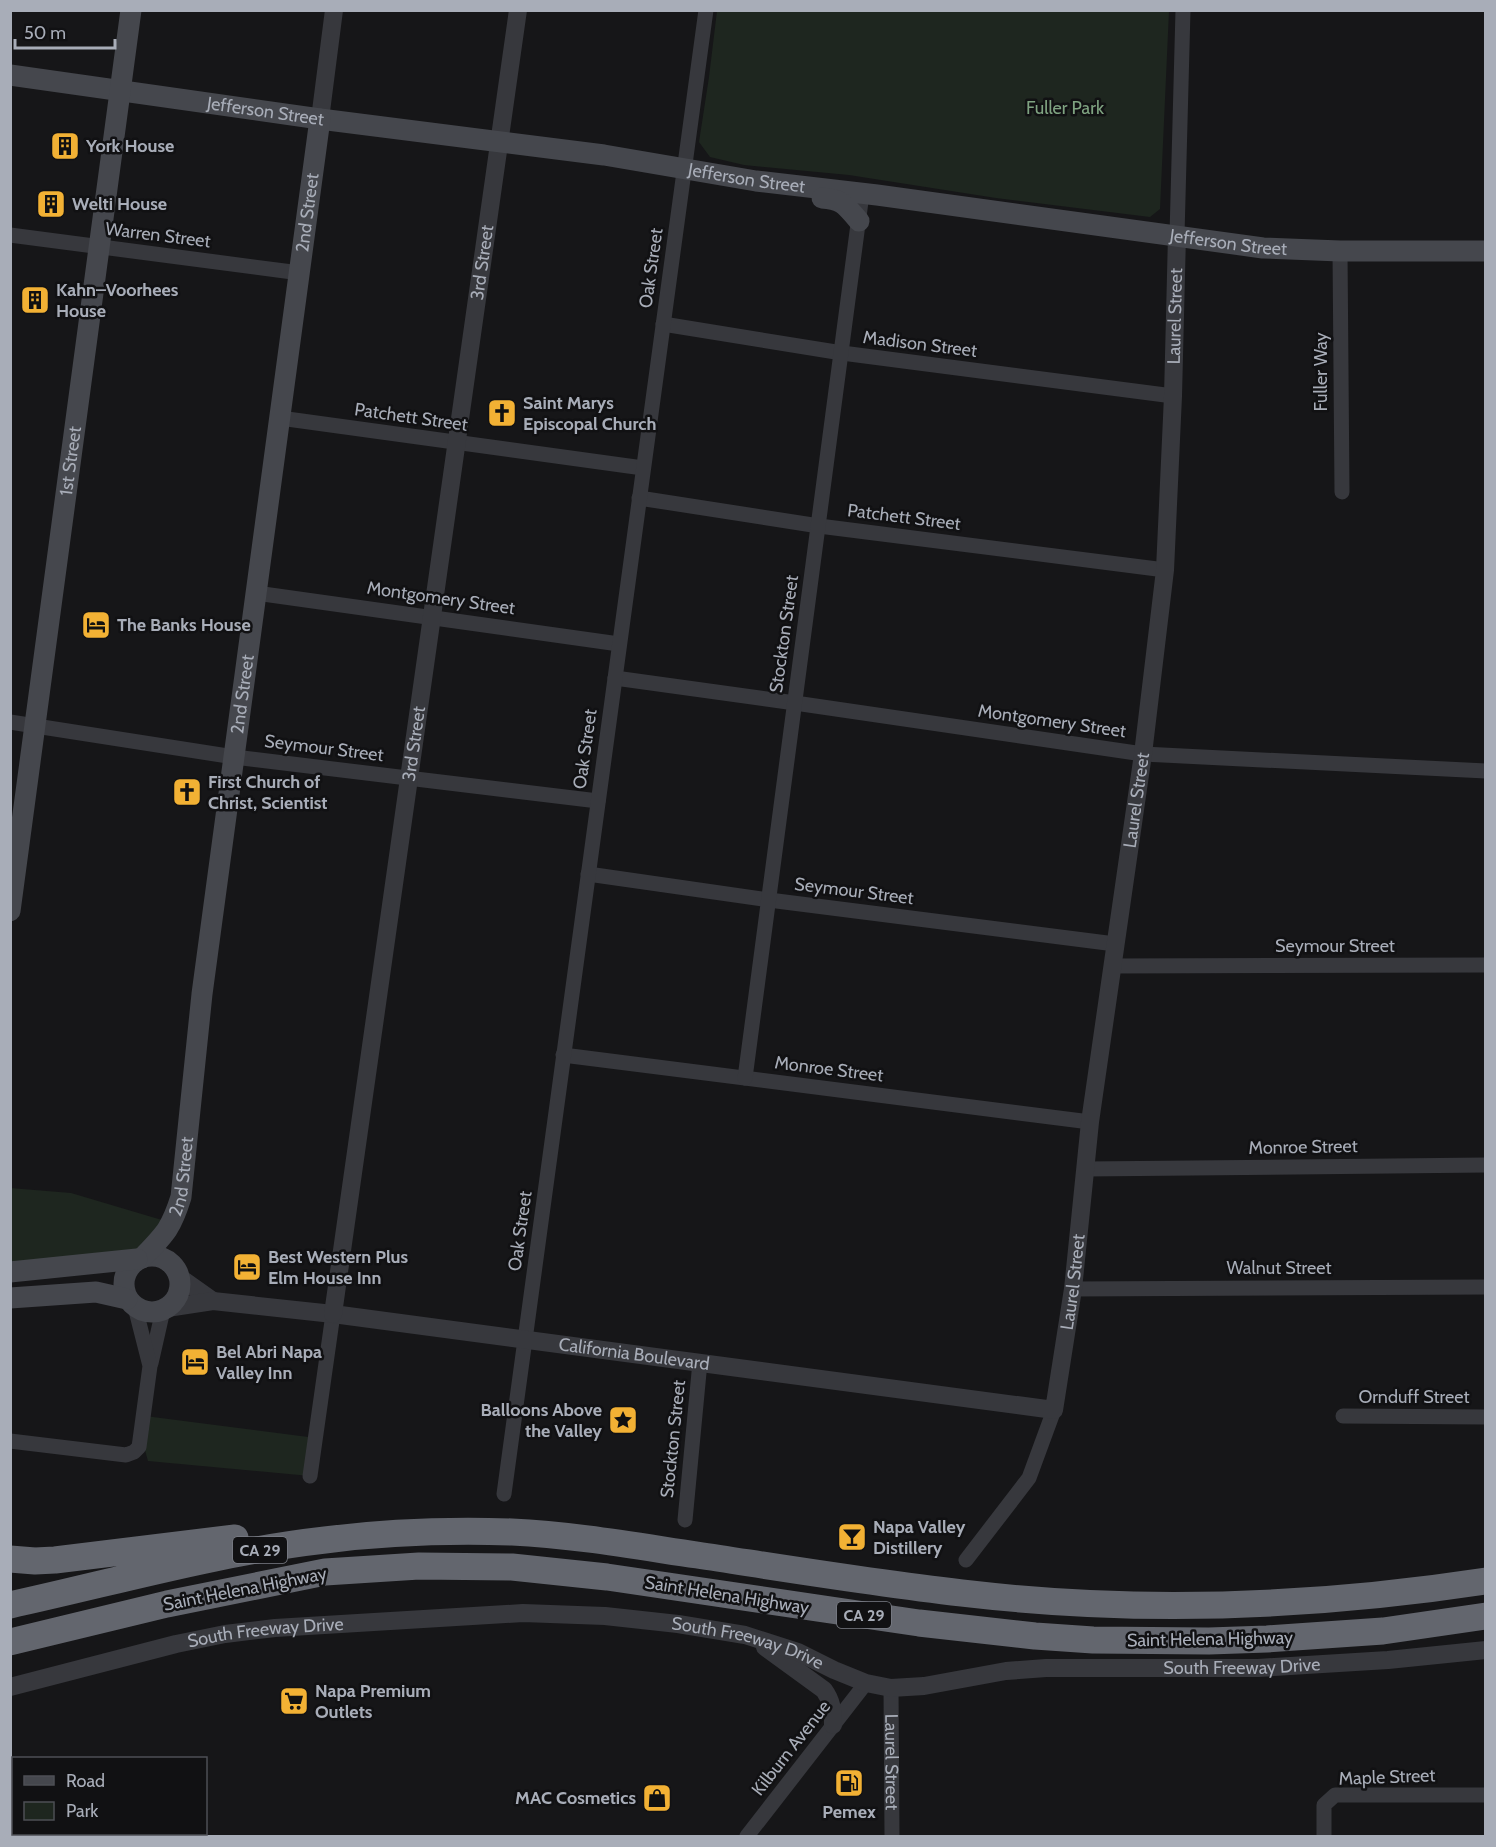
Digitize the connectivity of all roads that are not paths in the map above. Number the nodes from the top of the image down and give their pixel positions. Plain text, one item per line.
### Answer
1 (131, 10) edge
2 (334, 10) edge
3 (518, 10) edge
4 (706, 10) edge
5 (1183, 10) edge
6 (10, 75) edge
7 (121, 90) junction
8 (320, 119) junction
9 (500, 142) junction
10 (685, 169) junction
11 (784, 184) junction
12 (862, 194) junction
13 (859, 221) junction
14 (10, 235) edge
15 (1177, 235) junction
16 (99, 247) junction
17 (1340, 251) junction
18 (1485, 251) edge
19 (300, 273) junction
20 (663, 324) junction
21 (842, 353) junction
22 (1173, 396) junction
23 (280, 418) junction
24 (456, 443) junction
25 (643, 468) junction
26 (1342, 492) dead end
27 (639, 498) junction
28 (819, 526) junction
29 (1165, 570) junction
30 (256, 592) junction
31 (432, 616) junction
32 (620, 644) junction
33 (615, 678) junction
34 (795, 703) junction
35 (10, 722) edge
36 (36, 724) junction
37 (1143, 754) junction
38 (234, 757) junction
39 (1485, 771) edge
40 (409, 778) junction
41 (598, 801) junction
42 (588, 874) junction
43 (769, 900) junction
44 (10, 911) edge
45 (1115, 944) junction
46 (1485, 965) edge
47 (1112, 966) junction
48 (563, 1055) junction
49 (745, 1078) junction
50 (1090, 1122) junction
51 (1485, 1165) edge
52 (1085, 1169) junction
53 (140, 1258) junction
54 (10, 1272) edge
55 (179, 1277) junction
56 (1485, 1287) edge
57 (1073, 1289) junction
58 (10, 1298) edge
59 (213, 1301) junction
60 (131, 1303) junction
61 (165, 1309) junction
62 (333, 1314) junction
63 (525, 1340) junction
64 (700, 1362) junction
65 (150, 1366) junction
66 (1054, 1410) junction
67 (1343, 1416) dead end
68 (1485, 1417) edge
69 (10, 1441) edge
70 (310, 1476) dead end
71 (504, 1494) dead end
72 (685, 1520) dead end
73 (514, 1532) junction
74 (10, 1559) edge
75 (966, 1560) dead end
76 (1485, 1581) edge
77 (244, 1587) junction
78 (10, 1605) edge
79 (1485, 1616) edge
80 (745, 1635) junction
81 (10, 1641) edge
82 (1485, 1650) edge
83 (10, 1657) edge
84 (866, 1683) junction
85 (10, 1687) edge
86 (891, 1688) junction
87 (833, 1725) junction
88 (1485, 1795) edge
89 (747, 1836) edge
90 (892, 1836) edge
91 (1324, 1836) edge

1 - 7 main road, 1st Street
2 - 8 street, 2nd Street
3 - 9 street, 3rd Street
4 - 10 street, Oak Street
5 - 15 street, Laurel Street
6 - 7 main road, Jefferson Street
7 - 8 main road, Jefferson Street
7 - 16 main road, 1st Street
8 - 9 main road, Jefferson Street
8 - 19 main road, 2nd Street
9 - 10 main road, Jefferson Street
9 - 24 street, 3rd Street
10 - 11 main road, Jefferson Street
10 - 20 street, Oak Street
11 - 12 main road, Jefferson Street
11 - 13 main road
12 - 13 street, Stockton Street
12 - 15 main road, Jefferson Street
13 - 21 street, Stockton Street
14 - 16 street, Warren Street
15 - 17 main road, Jefferson Street
15 - 22 street, Laurel Street
16 - 19 street, Warren Street
16 - 36 main road, 1st Street
17 - 18 main road, Jefferson Street
17 - 26 street, Fuller Way
19 - 23 main road, 2nd Street
20 - 21 street, Madison Street
20 - 25 street, Oak Street
21 - 22 street, Madison Street
21 - 28 street, Stockton Street
22 - 29 street, Laurel Street
23 - 24 street, Patchett Street
23 - 30 main road, 2nd Street
24 - 25 street, Patchett Street
24 - 31 street, 3rd Street
25 - 27 street, Oak Street
27 - 28 street, Patchett Street
27 - 32 street, Oak Street
28 - 29 street, Patchett Street
28 - 34 street, Stockton Street
29 - 37 street, Laurel Street
30 - 31 street, Montgomery Street
30 - 38 main road, 2nd Street
31 - 32 street, Montgomery Street
31 - 40 street, 3rd Street
32 - 33 street, Oak Street
33 - 34 street, Montgomery Street
33 - 41 street, Oak Street
34 - 37 street, Montgomery Street
34 - 43 street, Stockton Street
35 - 36 street, Seymour Street
36 - 38 street, Seymour Street
36 - 44 main road, 1st Street
37 - 39 street, Montgomery Street
37 - 45 street, Laurel Street
38 - 40 street, Seymour Street
38 - 53 main road, 2nd Street
40 - 41 street, Seymour Street
40 - 62 street, 3rd Street
41 - 42 street, Oak Street
42 - 43 street, Seymour Street
42 - 48 street, Oak Street
43 - 45 street, Seymour Street
43 - 49 street, Stockton Street
45 - 47 street, Laurel Street
46 - 47 street, Seymour Street
47 - 50 street, Laurel Street
48 - 49 street, Monroe Street
48 - 63 street, Oak Street
49 - 50 street, Monroe Street
50 - 52 street, Laurel Street
51 - 52 street, Monroe Street
52 - 57 street, Laurel Street
53 - 54 main road
53 - 55 main road
53 - 60 main road
55 - 59 street, California Boulevard
55 - 61 main road
56 - 57 street, Walnut Street
57 - 66 street, Laurel Street
58 - 60 main road
59 - 61 street, California Boulevard
59 - 62 street, California Boulevard
60 - 61 main road
60 - 65 street
61 - 65 street
62 - 63 street, California Boulevard
62 - 70 street, 3rd Street
63 - 64 street, California Boulevard
63 - 71 street, Oak Street
64 - 66 street, California Boulevard
64 - 72 street, Stockton Street
65 - 69 street
66 - 75 street, Laurel Street
67 - 68 street, Ornduff Street
73 - 74 highway
73 - 76 highway, Saint Helena Highway / CA 29
73 - 78 highway, Saint Helena Highway / CA 29
77 - 79 highway, Saint Helena Highway / CA 29
77 - 81 highway, Saint Helena Highway / CA 29
77 - 83 highway
80 - 84 street, South Freeway Drive
80 - 85 street, South Freeway Drive
80 - 87 street
82 - 86 street, South Freeway Drive
84 - 86 street, South Freeway Drive
84 - 87 street, Kilburn Avenue
86 - 90 street, Laurel Street
87 - 89 street, Kilburn Avenue
88 - 91 street, Maple Street

